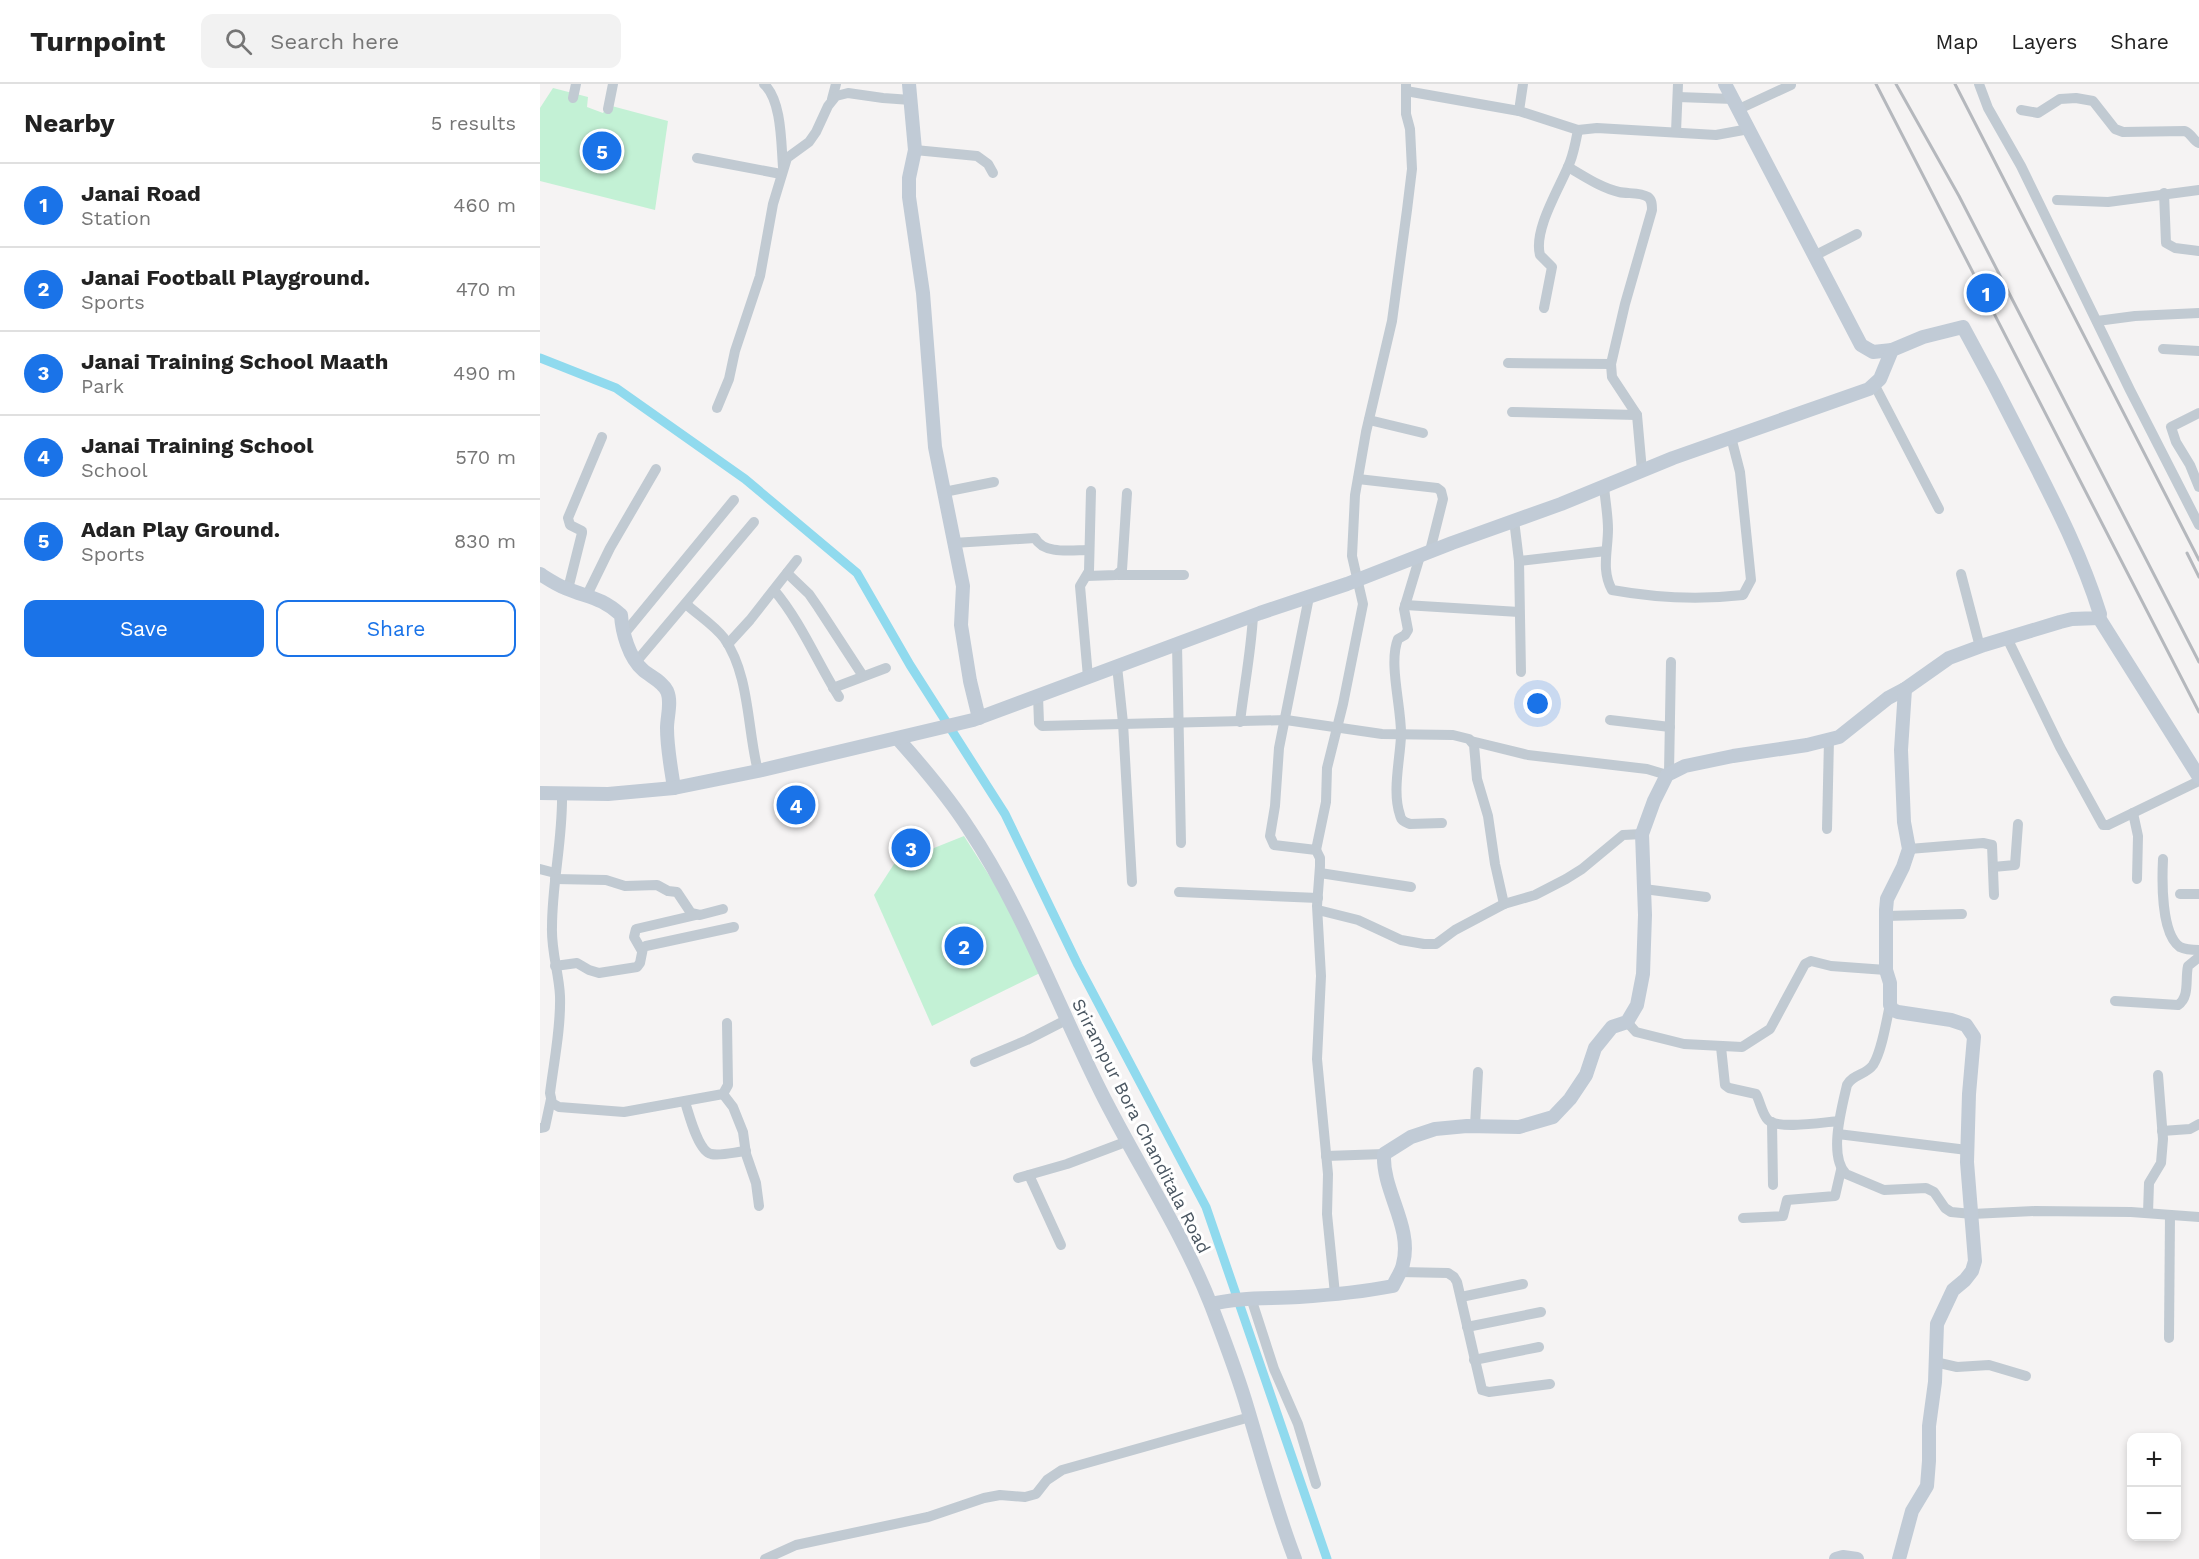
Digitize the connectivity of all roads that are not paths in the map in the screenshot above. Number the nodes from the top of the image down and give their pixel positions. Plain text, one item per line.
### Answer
1 (576, 84) edge
2 (613, 84) edge
3 (764, 84) edge
4 (836, 84) edge
5 (909, 84) edge
6 (1523, 84) edge
7 (1678, 84) edge
8 (1725, 84) edge
9 (1979, 84) edge
10 (1791, 85) edge
11 (1406, 88) edge
12 (1678, 97) junction
13 (573, 98) dead end
14 (832, 99) junction
15 (911, 100) junction
16 (1736, 104) junction
17 (608, 109) dead end
18 (2021, 110) dead end
19 (1519, 111) junction
20 (1749, 129) junction
21 (1578, 130) junction
22 (1676, 132) junction
23 (2199, 143) edge
24 (915, 150) junction
25 (697, 158) dead end
26 (1568, 167) junction
27 (782, 170) junction
28 (993, 173) dead end
29 (2199, 190) edge
30 (2164, 194) junction
31 (2057, 200) dead end
32 (1857, 234) dead end
33 (2199, 251) edge
34 (1814, 256) junction
35 (1544, 308) dead end
36 (2199, 313) edge
37 (2097, 321) junction
38 (1892, 350) junction
39 (2163, 350) dead end
40 (2199, 351) edge
41 (1508, 363) dead end
42 (1611, 364) junction
43 (1874, 384) junction
44 (717, 408) dead end
45 (1512, 412) dead end
46 (2199, 413) edge
47 (1637, 415) junction
48 (1369, 420) junction
49 (1423, 433) dead end
50 (602, 436) dead end
51 (1731, 437) junction
52 (2195, 465) edge
53 (656, 469) dead end
54 (1642, 471) junction
55 (1358, 479) junction
56 (994, 482) dead end
57 (1604, 486) junction
58 (2199, 487) edge
59 (1091, 491) dead end
60 (944, 492) junction
61 (1127, 493) dead end
62 (734, 500) dead end
63 (1939, 509) dead end
64 (1514, 520) junction
65 (754, 522) dead end
66 (2199, 525) edge
67 (953, 543) junction
68 (1089, 550) junction
69 (1606, 551) junction
70 (1425, 554) junction
71 (797, 560) dead end
72 (1518, 561) junction
73 (787, 573) junction
74 (540, 574) edge
75 (1960, 574) dead end
76 (1118, 575) junction
77 (1184, 575) dead end
78 (1087, 576) junction
79 (1357, 581) junction
80 (568, 589) junction
81 (774, 590) junction
82 (587, 595) junction
83 (1309, 597) junction
84 (686, 604) junction
85 (1405, 605) junction
86 (1519, 612) junction
87 (1253, 616) junction
88 (2099, 618) junction
89 (624, 634) junction
90 (2007, 638) junction
91 (1178, 644) junction
92 (728, 645) junction
93 (1980, 646) junction
94 (636, 662) junction
95 (1671, 662) dead end
96 (1117, 666) junction
97 (886, 668) dead end
98 (1521, 672) dead end
99 (863, 676) junction
100 (1088, 677) junction
101 (1905, 689) junction
102 (1038, 696) junction
103 (973, 719) junction
104 (1286, 720) junction
105 (1610, 720) dead end
106 (1240, 722) junction
107 (1123, 723) junction
108 (1179, 723) junction
109 (1670, 727) junction
110 (1337, 728) junction
111 (1401, 734) junction
112 (898, 738) junction
113 (1829, 739) junction
114 (1471, 741) junction
115 (758, 771) junction
116 (1668, 774) junction
117 (2199, 779) edge
118 (674, 788) junction
119 (540, 793) edge
120 (562, 794) junction
121 (2133, 813) junction
122 (1442, 823) dead end
123 (2018, 824) dead end
124 (1827, 830) dead end
125 (1642, 834) junction
126 (1181, 843) dead end
127 (1909, 849) junction
128 (1316, 850) junction
129 (2163, 859) dead end
130 (1993, 867) junction
131 (540, 869) edge
132 (1320, 873) junction
133 (555, 876) junction
134 (2137, 879) dead end
135 (1132, 882) dead end
136 (1410, 887) dead end
137 (1644, 889) junction
138 (1179, 892) dead end
139 (2180, 894) dead end
140 (2199, 894) edge
141 (1994, 895) dead end
142 (1706, 897) dead end
143 (1318, 898) junction
144 (1504, 904) junction
145 (723, 909) dead end
146 (1318, 910) junction
147 (1962, 914) dead end
148 (696, 915) junction
149 (1886, 916) junction
150 (734, 927) dead end
151 (2199, 950) edge
152 (642, 951) junction
153 (2199, 957) edge
154 (555, 966) junction
155 (1886, 970) junction
156 (2115, 1002) dead end
157 (1890, 1005) junction
158 (1066, 1020) junction
159 (1627, 1022) junction
160 (727, 1023) dead end
161 (1721, 1047) junction
162 (975, 1062) dead end
163 (1478, 1072) dead end
164 (2158, 1075) dead end
165 (723, 1094) junction
166 (551, 1099) junction
167 (685, 1102) junction
168 (1839, 1121) junction
169 (1772, 1122) junction
170 (2199, 1124) edge
171 (1474, 1126) junction
172 (540, 1128) edge
173 (2162, 1131) junction
174 (1838, 1134) junction
175 (1128, 1141) junction
176 (1967, 1150) junction
177 (746, 1151) junction
178 (1384, 1154) junction
179 (1326, 1156) junction
180 (1841, 1170) junction
181 (1773, 1185) dead end
182 (759, 1206) dead end
183 (2148, 1213) junction
184 (1972, 1214) junction
185 (2170, 1215) junction
186 (2199, 1217) edge
187 (1743, 1218) dead end
188 (1061, 1245) dead end
189 (1400, 1272) junction
190 (1523, 1284) dead end
191 (1335, 1294) junction
192 (1461, 1297) junction
193 (1247, 1298) junction
194 (1216, 1303) junction
195 (1541, 1312) dead end
196 (1467, 1328) junction
197 (2169, 1338) dead end
198 (1539, 1347) dead end
199 (1474, 1360) junction
200 (1935, 1362) junction
201 (2026, 1376) dead end
202 (1550, 1384) dead end
203 (1250, 1417) junction
204 (1316, 1484) dead end
205 (765, 1559) edge
206 (1295, 1559) edge
207 (1836, 1559) edge
208 (1857, 1559) edge
209 (1899, 1559) edge

1 - 13 street
2 - 17 street
3 - 27 street
4 - 14 street
5 - 15 street
6 - 19 street
7 - 12 street
8 - 16 street
9 - 37 street
10 - 16 street
11 - 19 street
11 - 48 street
12 - 16 street
12 - 22 street
14 - 15 street
14 - 27 street
15 - 24 street
16 - 20 street
18 - 23 street
19 - 21 street
20 - 22 street
20 - 34 street
21 - 22 street
21 - 26 street
24 - 28 street
24 - 60 street
25 - 27 street
26 - 35 street
26 - 42 street
27 - 44 street
29 - 30 street
30 - 31 street
30 - 33 street
32 - 34 street
34 - 38 street
36 - 37 street
37 - 66 street
38 - 43 street
38 - 88 street
39 - 40 street
41 - 42 street
42 - 47 street
43 - 51 street
43 - 63 street
45 - 47 street
46 - 52 street
47 - 54 street
48 - 49 street
48 - 55 street
50 - 80 street
51 - 54 street
51 - 69 street
52 - 58 street
53 - 82 street
54 - 57 street
55 - 70 street
55 - 79 street
56 - 60 street
57 - 64 street
57 - 69 street
59 - 68 street
60 - 67 street
61 - 76 street
62 - 89 street
64 - 70 street
64 - 72 street
65 - 84 street
67 - 68 street
67 - 103 street
68 - 78 street
69 - 72 street
70 - 79 street
70 - 85 street
71 - 73 street
72 - 86 street
73 - 81 street
73 - 99 street
74 - 80 street
75 - 93 street
76 - 77 street
76 - 78 street
78 - 100 street
79 - 83 street
79 - 110 street
80 - 82 street
81 - 92 street
81 - 99 street
82 - 89 street
83 - 87 street
83 - 104 street
84 - 92 street
84 - 94 street
85 - 86 street
85 - 111 street
86 - 98 street
87 - 91 street
87 - 106 street
88 - 90 street
88 - 117 street
89 - 94 street
90 - 93 street
90 - 121 street
91 - 96 street
91 - 108 street
92 - 115 street
93 - 101 street
94 - 118 street
95 - 109 street
96 - 100 street
96 - 107 street
97 - 99 street
100 - 102 street
101 - 113 street
101 - 127 street
102 - 103 street
102 - 107 street
103 - 112 street
104 - 106 street
104 - 110 street
104 - 128 street
105 - 109 street
106 - 108 street
107 - 108 street
107 - 135 street
108 - 126 street
109 - 116 street
110 - 111 street
110 - 128 street
111 - 114 street
111 - 122 street
112 - 115 street
112 - 158 street, Srirampur Bora Chanditala Road
113 - 116 street
113 - 124 street
114 - 116 street
114 - 144 street
115 - 118 street
116 - 125 street
117 - 121 street
118 - 120 street
119 - 120 street
120 - 133 street
121 - 134 street
123 - 130 street
125 - 137 street
125 - 144 street
127 - 130 street
127 - 149 street
128 - 132 street
129 - 151 street
130 - 141 street
131 - 133 street
132 - 136 street
132 - 143 street
133 - 148 street
133 - 154 street
137 - 142 street
137 - 159 street
138 - 143 street
139 - 140 street
143 - 146 street
144 - 146 street
145 - 148 street
146 - 179 street
147 - 149 street
148 - 152 street
149 - 155 street
150 - 152 street
152 - 154 street
153 - 156 street
154 - 166 street
155 - 157 street
155 - 161 street
157 - 168 street
157 - 176 street
158 - 162 street
158 - 175 street, Srirampur Bora Chanditala Road
159 - 161 street
159 - 171 street
160 - 165 street
161 - 169 street
163 - 171 street
164 - 173 street
165 - 167 street
165 - 177 street
166 - 167 street
166 - 172 street
167 - 177 street
168 - 169 street
168 - 174 street
169 - 181 street
170 - 173 street
171 - 178 street
173 - 183 street
174 - 176 street
174 - 180 street
175 - 188 street
175 - 194 street, Srirampur Bora Chanditala Road
176 - 184 street
177 - 182 street
178 - 179 street
178 - 189 street
179 - 191 street
180 - 184 street
180 - 187 street
183 - 184 street
183 - 185 street
184 - 200 street
185 - 186 street
185 - 197 street
189 - 191 street
189 - 192 street
190 - 192 street
191 - 193 street
192 - 196 street
193 - 194 street
193 - 204 street
194 - 203 street, Srirampur Bora Chanditala Road
195 - 196 street
196 - 199 street
198 - 199 street
199 - 202 street
200 - 201 street
200 - 209 street
203 - 205 street
203 - 206 street, Srirampur Bora Chanditala Road
207 - 208 street

